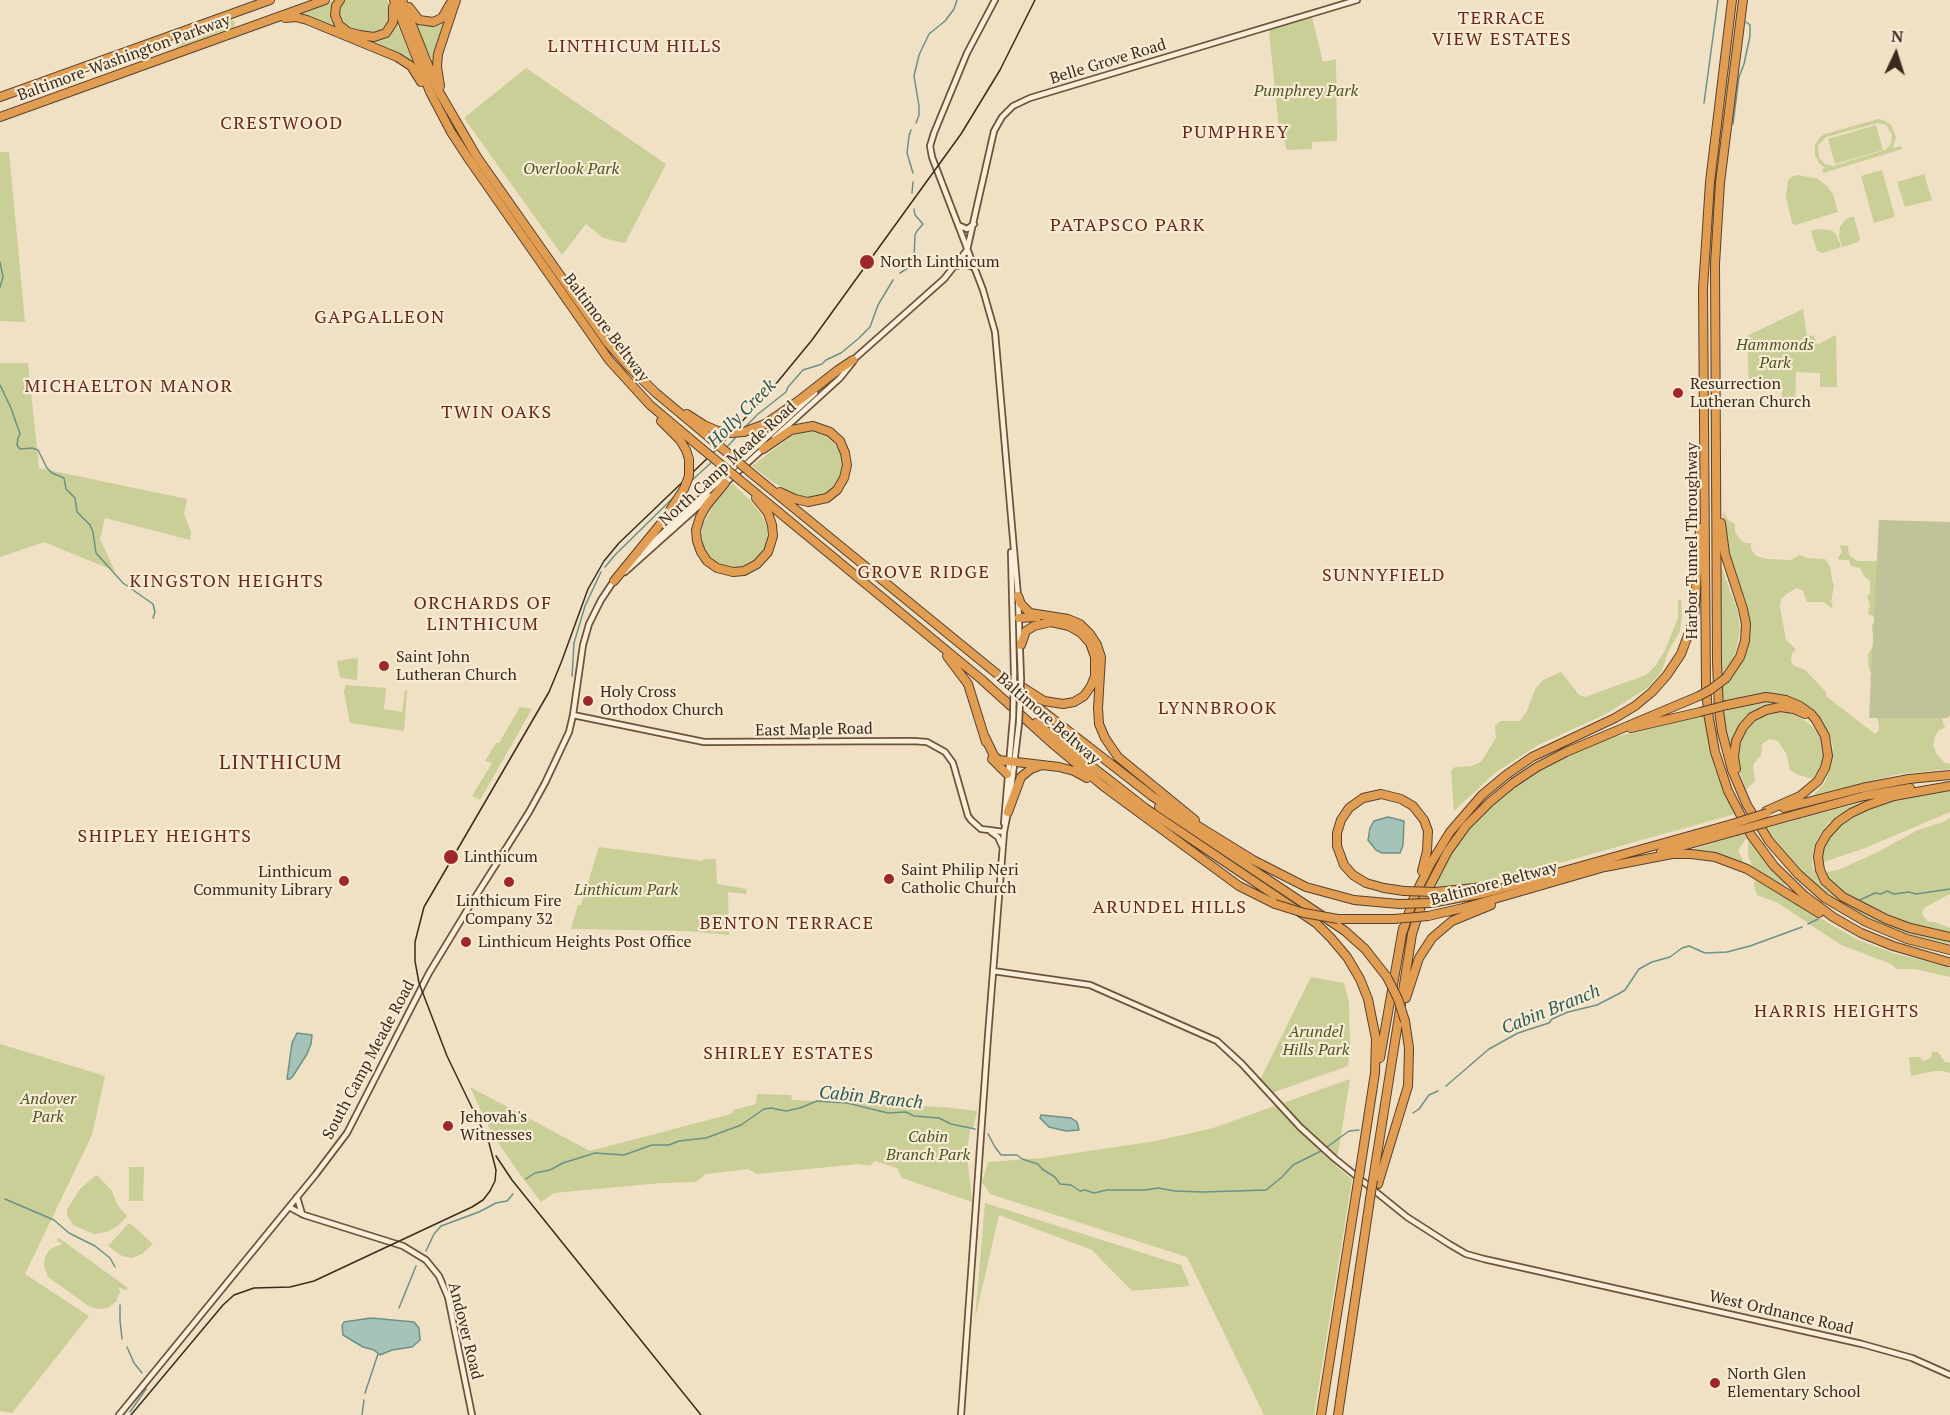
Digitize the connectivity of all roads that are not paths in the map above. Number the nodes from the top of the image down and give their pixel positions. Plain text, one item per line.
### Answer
1 (270, 0) edge
2 (325, 0) edge
3 (340, 0) edge
4 (393, 0) edge
5 (404, 0) edge
6 (451, 0) edge
7 (456, 0) edge
8 (995, 0) edge
9 (1357, 0) edge
10 (1732, 0) edge
11 (1743, 0) edge
12 (262, 2) edge
13 (259, 25) junction
14 (0, 97) edge
15 (0, 117) edge
16 (454, 120) junction
17 (451, 132) junction
18 (957, 224) junction
19 (974, 224) junction
20 (967, 250) junction
21 (956, 266) junction
22 (975, 269) junction
23 (599, 346) junction
24 (853, 360) junction
25 (1715, 385) junction
26 (656, 393) junction
27 (763, 449) junction
28 (1704, 464) junction
29 (740, 482) junction
30 (725, 483) junction
31 (767, 487) junction
32 (1011, 534) junction
33 (614, 581) junction
34 (1018, 596) junction
35 (1046, 619) junction
36 (1017, 622) junction
37 (920, 629) junction
38 (1021, 645) junction
39 (993, 671) junction
40 (981, 679) junction
41 (1040, 709) junction
42 (573, 715) junction
43 (1823, 731) junction
44 (985, 737) junction
45 (1581, 746) junction
46 (1012, 762) junction
47 (1047, 765) junction
48 (1007, 774) junction
49 (1947, 775) edge
50 (1950, 785) edge
51 (1747, 805) junction
52 (1767, 812) junction
53 (1006, 814) junction
54 (1141, 814) junction
55 (1733, 826) junction
56 (990, 830) junction
57 (1004, 832) junction
58 (1003, 849) junction
59 (1253, 860) junction
60 (1605, 867) junction
61 (1574, 868) junction
62 (1562, 879) junction
63 (1402, 932) junction
64 (1950, 937) edge
65 (1950, 950) edge
66 (1949, 963) edge
67 (993, 970) junction
68 (1397, 1035) junction
69 (1367, 1124) junction
70 (1376, 1182) junction
71 (297, 1197) junction
72 (289, 1207) junction
73 (302, 1214) junction
74 (1950, 1375) edge
75 (118, 1415) edge
76 (472, 1415) edge
77 (961, 1415) edge
78 (1321, 1415) edge
79 (1338, 1415) edge

1 - 12 highway, Baltimore-Washington Parkway
2 - 13 highway, Baltimore-Washington Parkway
3 - 4 highway
4 - 17 highway, Baltimore Beltway
5 - 6 highway
5 - 16 highway, Baltimore Beltway
7 - 16 highway
8 - 18 main road
9 - 19 main road, Belle Grove Road
10 - 28 highway, Harbor Tunnel Throughway
11 - 25 highway, Harbor Tunnel Throughway
12 - 14 highway, Baltimore-Washington Parkway
13 - 15 highway, Baltimore-Washington Parkway
13 - 17 highway
16 - 26 highway, Baltimore Beltway
17 - 23 highway, Baltimore Beltway
18 - 19 main road
18 - 20 main road
19 - 20 main road, Belle Grove Road
20 - 21 main road, North Camp Meade Road
20 - 22 main road
21 - 22 main road
21 - 24 main road, North Camp Meade Road
22 - 32 main road
23 - 29 highway, Baltimore Beltway, bridge
23 - 33 highway, bridge
24 - 26 highway, bridge
24 - 27 main road, North Camp Meade Road
24 - 33 main road, North Camp Meade Road
25 - 45 highway, bridge
25 - 51 highway, Harbor Tunnel Throughway
26 - 31 highway, Baltimore Beltway, bridge
27 - 30 main road, North Camp Meade Road
27 - 31 highway
28 - 63 highway
28 - 66 highway, Harbor Tunnel Throughway
29 - 30 highway
29 - 37 highway, Baltimore Beltway
30 - 33 main road, North Camp Meade Road
31 - 39 highway, Baltimore Beltway
32 - 34 main road
32 - 36 main road
33 - 42 main road, North Camp Meade Road
34 - 35 highway
34 - 36 main road
35 - 36 highway
35 - 38 highway
35 - 39 highway
35 - 59 highway
36 - 38 main road
36 - 46 main road, bridge
37 - 40 highway, Baltimore Beltway
37 - 44 highway
38 - 46 main road, bridge
39 - 41 highway, Baltimore Beltway
40 - 54 highway, Baltimore Beltway
40 - 69 highway
41 - 59 highway, Baltimore Beltway
41 - 70 highway, bridge
42 - 56 main road, East Maple Road
42 - 71 main road, South Camp Meade Road
43 - 45 highway, bridge
43 - 51 highway
43 - 52 highway
44 - 46 highway
44 - 48 highway
45 - 68 highway
46 - 47 highway
46 - 48 main road
46 - 53 main road
47 - 53 highway
47 - 54 highway
48 - 53 main road
49 - 52 highway, Baltimore Beltway
50 - 55 highway, Baltimore Beltway, bridge
50 - 64 highway
51 - 65 highway, Harbor Tunnel Throughway
52 - 55 highway, Baltimore Beltway, bridge
53 - 56 main road
53 - 57 main road
54 - 62 highway, Baltimore Beltway, bridge
55 - 60 highway, Baltimore Beltway
55 - 61 highway, Baltimore Beltway
56 - 57 main road, East Maple Road
56 - 58 main road
57 - 58 main road
58 - 67 main road
59 - 61 highway, Baltimore Beltway, bridge
60 - 62 highway, Baltimore Beltway
60 - 66 highway
61 - 63 highway, bridge
62 - 68 highway
63 - 69 highway
67 - 74 main road, West Ordnance Road
67 - 77 main road
68 - 70 highway
69 - 78 highway, bridge
70 - 79 highway, bridge
71 - 72 main road, South Camp Meade Road
71 - 73 main road
72 - 73 main road, Andover Road
72 - 75 main road, South Camp Meade Road
73 - 76 main road, Andover Road

